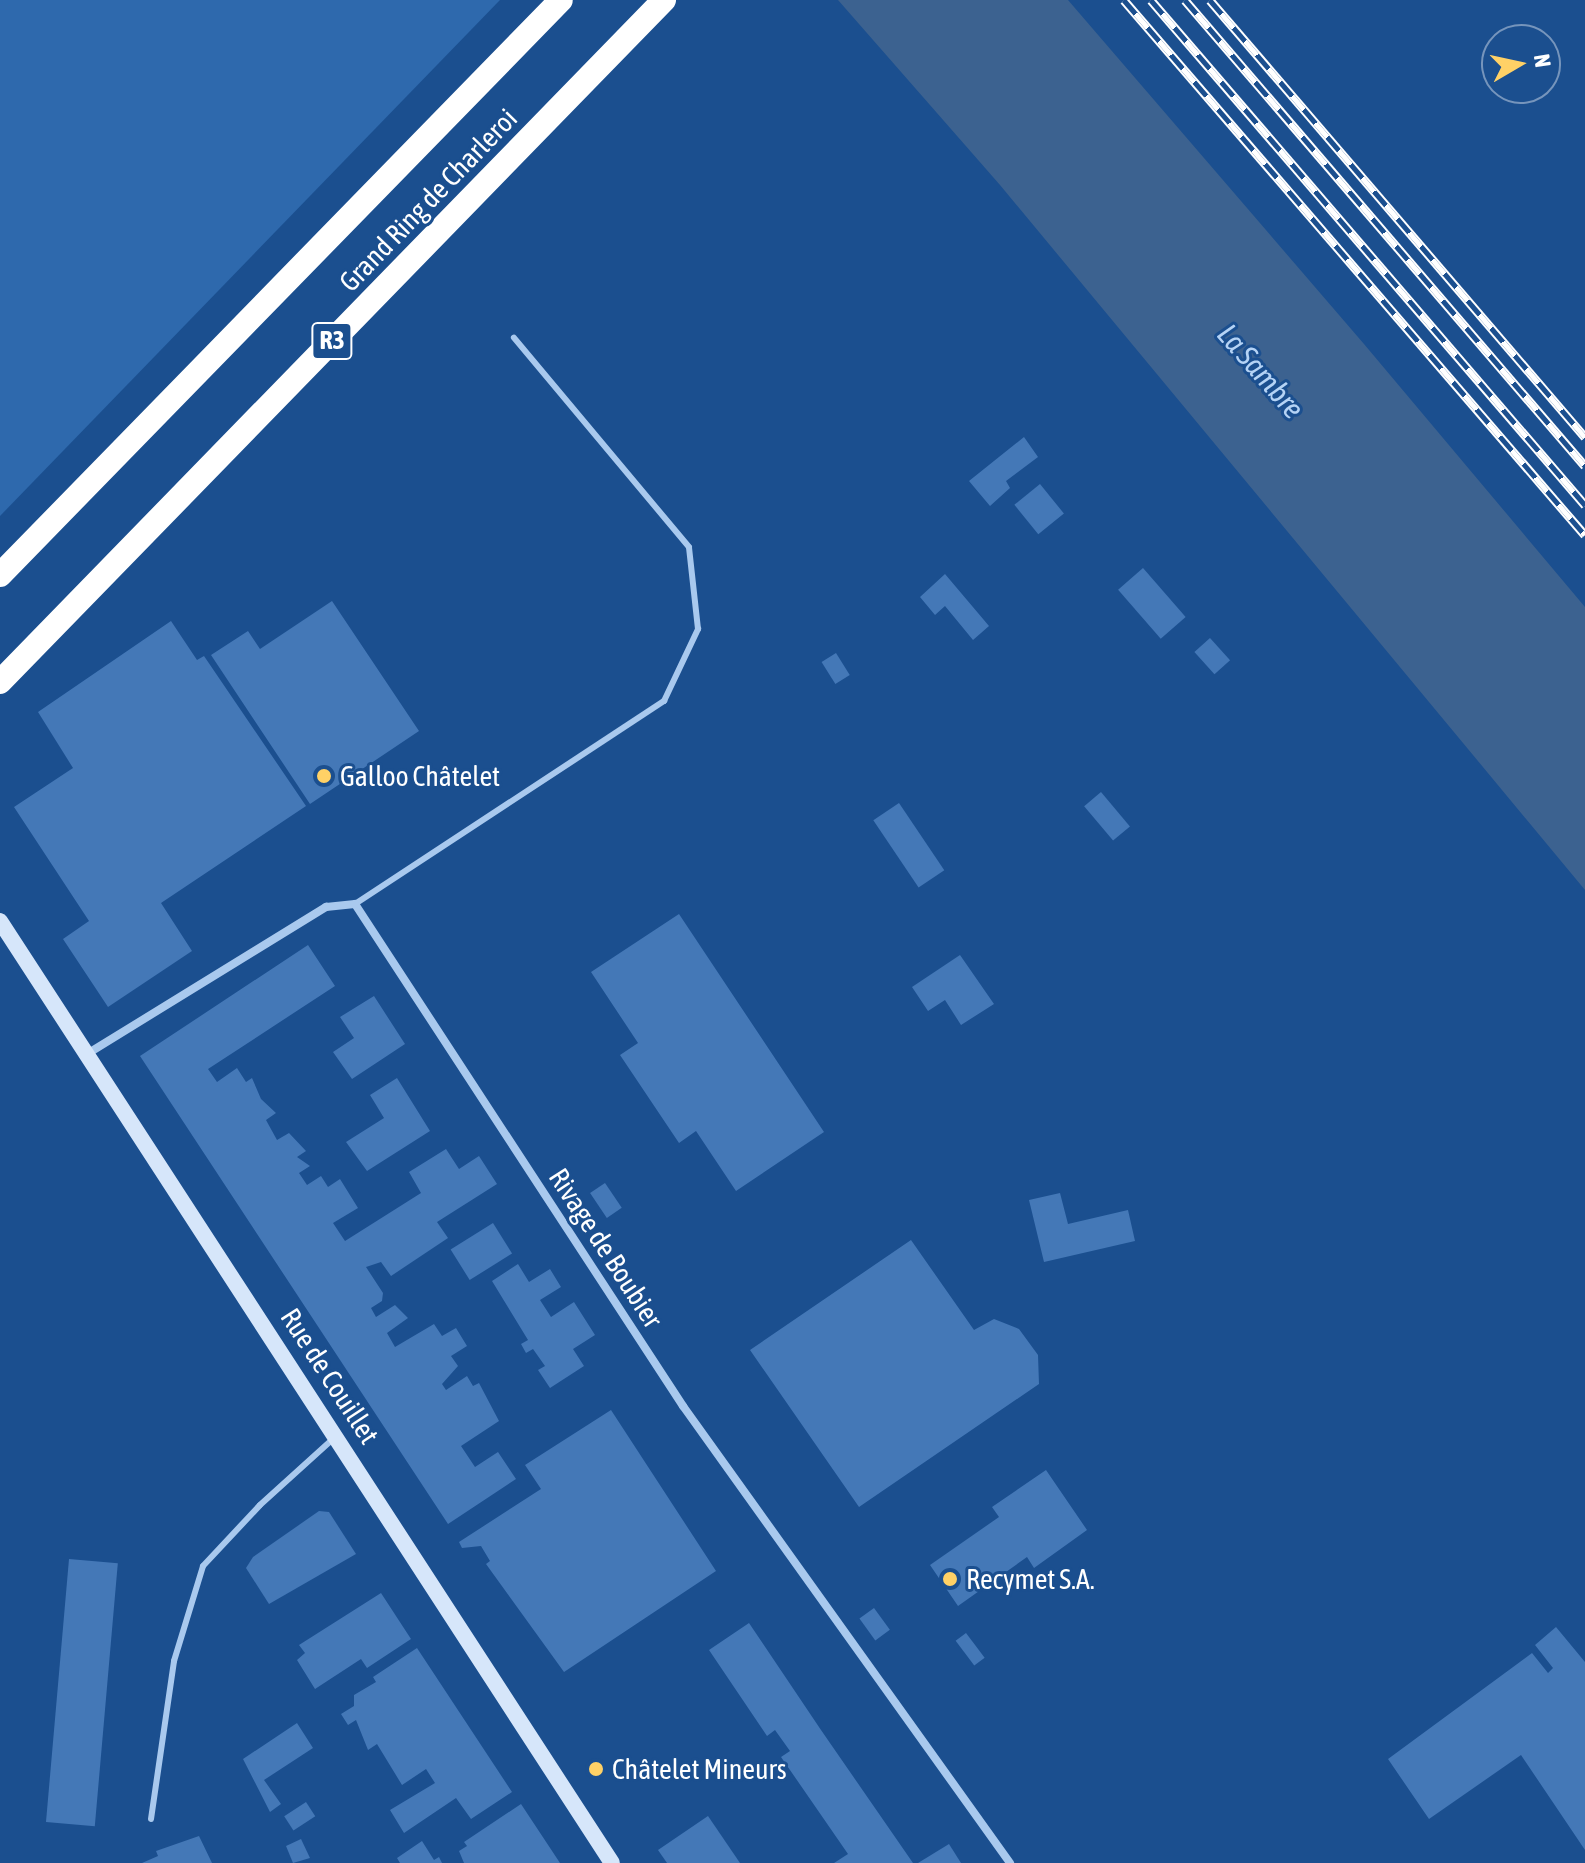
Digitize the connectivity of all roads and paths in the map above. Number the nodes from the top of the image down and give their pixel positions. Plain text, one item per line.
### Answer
1 (561, 0) edge
2 (664, 0) edge
3 (514, 338) dead end
4 (0, 575) edge
5 (0, 682) edge
6 (355, 904) junction
7 (0, 921) edge
8 (86, 1055) junction
9 (338, 1435) junction
10 (151, 1819) dead end
11 (612, 1863) edge
12 (1010, 1863) edge

1 - 4 highway, Grand Ring de Charleroi
2 - 5 highway, Grand Ring de Charleroi / R3
3 - 6 lane
6 - 8 street
6 - 12 street, Rivage de Boubier
7 - 8 main road, Rue de Couillet
8 - 9 main road, Rue de Couillet
9 - 10 lane
9 - 11 main road, Rue de Couillet

